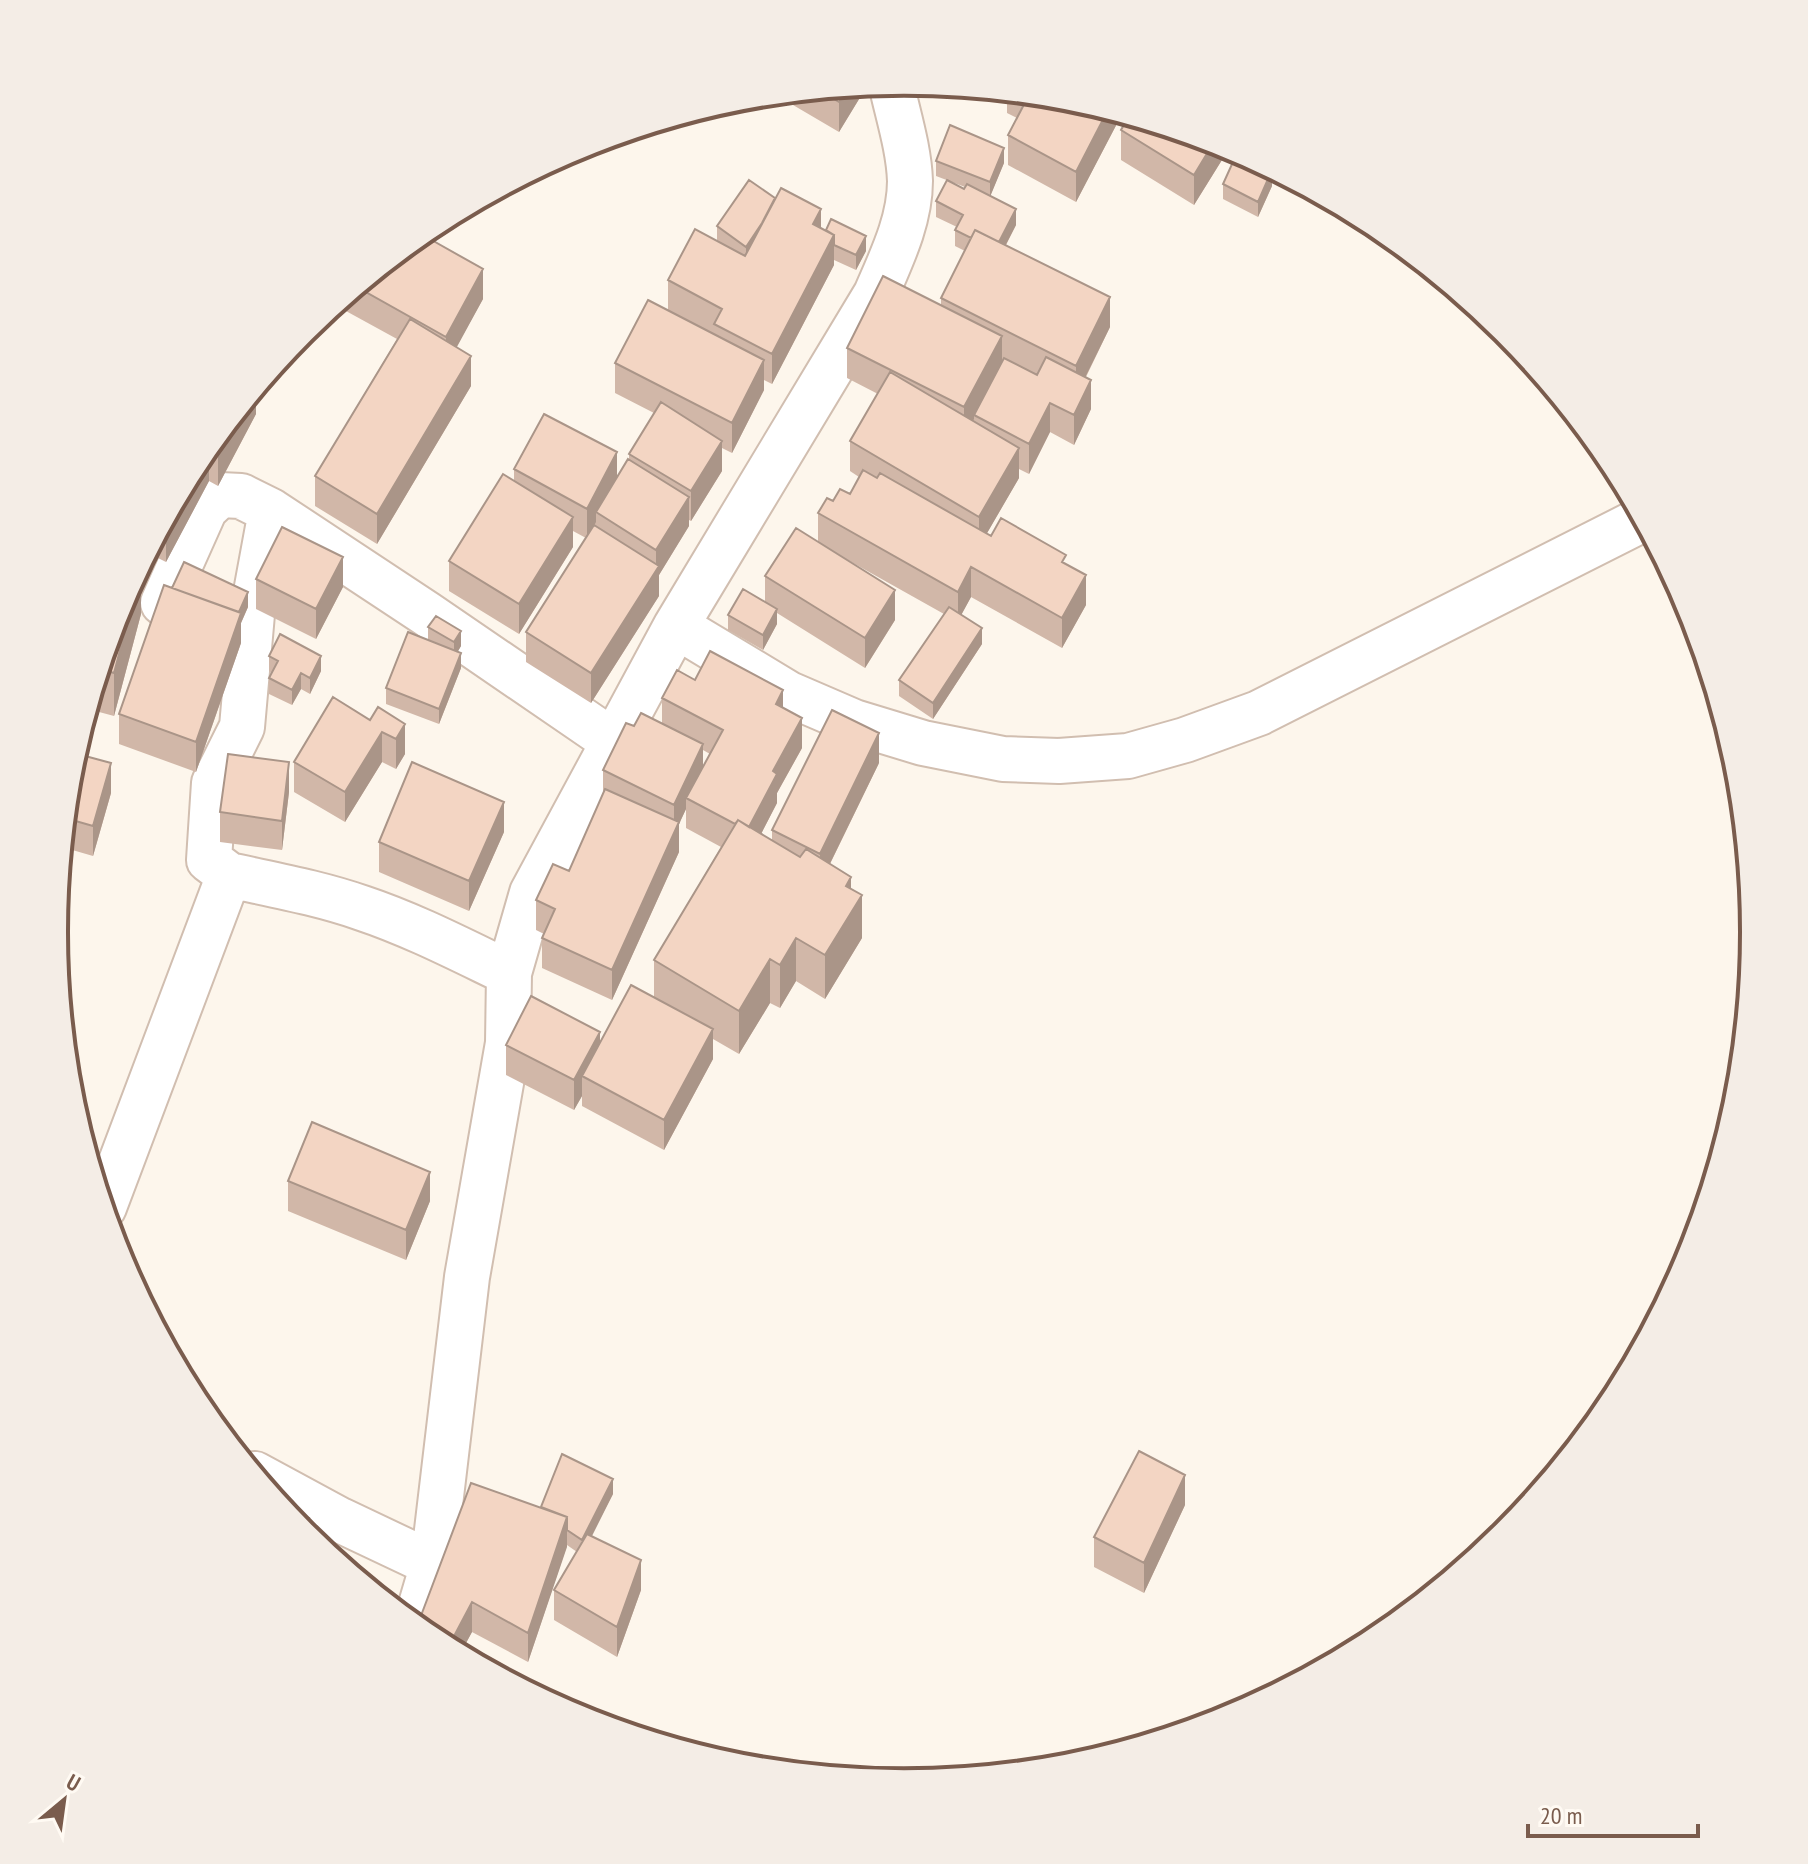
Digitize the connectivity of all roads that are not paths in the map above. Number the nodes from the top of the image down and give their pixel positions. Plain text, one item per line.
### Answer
1 (894, 96) edge
2 (271, 511) junction
3 (1633, 523) edge
4 (163, 603) edge
5 (676, 626) junction
6 (614, 742) junction
7 (229, 875) junction
8 (509, 973) junction
9 (109, 1193) edge
10 (279, 1487) edge
11 (433, 1564) junction
12 (419, 1612) edge

1 - 5 street
2 - 4 street
2 - 6 street
2 - 7 street
3 - 5 street
5 - 6 street
6 - 8 street
7 - 8 street
7 - 9 street
8 - 11 street
10 - 11 street
11 - 12 street

